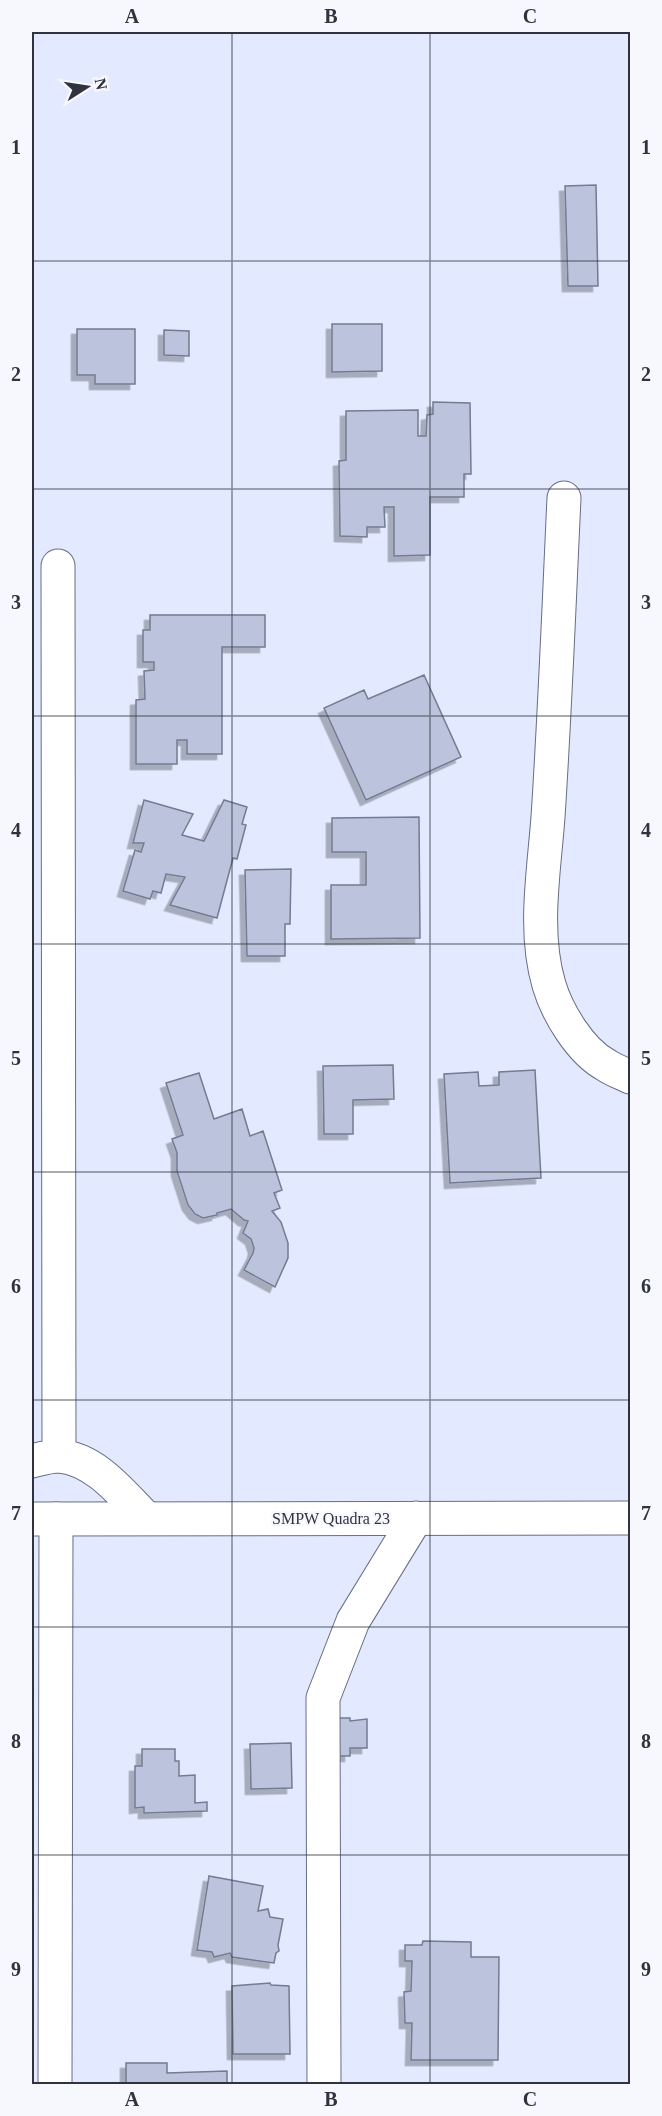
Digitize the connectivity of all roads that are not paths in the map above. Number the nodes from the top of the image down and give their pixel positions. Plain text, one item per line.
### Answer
1 (564, 498) dead end
2 (58, 566) dead end
3 (630, 1077) edge
4 (45, 1459) edge
5 (146, 1518) junction
6 (416, 1518) junction
7 (630, 1518) edge
8 (44, 1519) edge
9 (55, 2085) edge
10 (324, 2085) edge

1 - 3 street
2 - 4 street
4 - 5 street
5 - 6 street, SMPW Quadra 23
5 - 8 street, SMPW Quadra 23
6 - 7 street, SMPW Quadra 23
6 - 10 street
8 - 9 street

